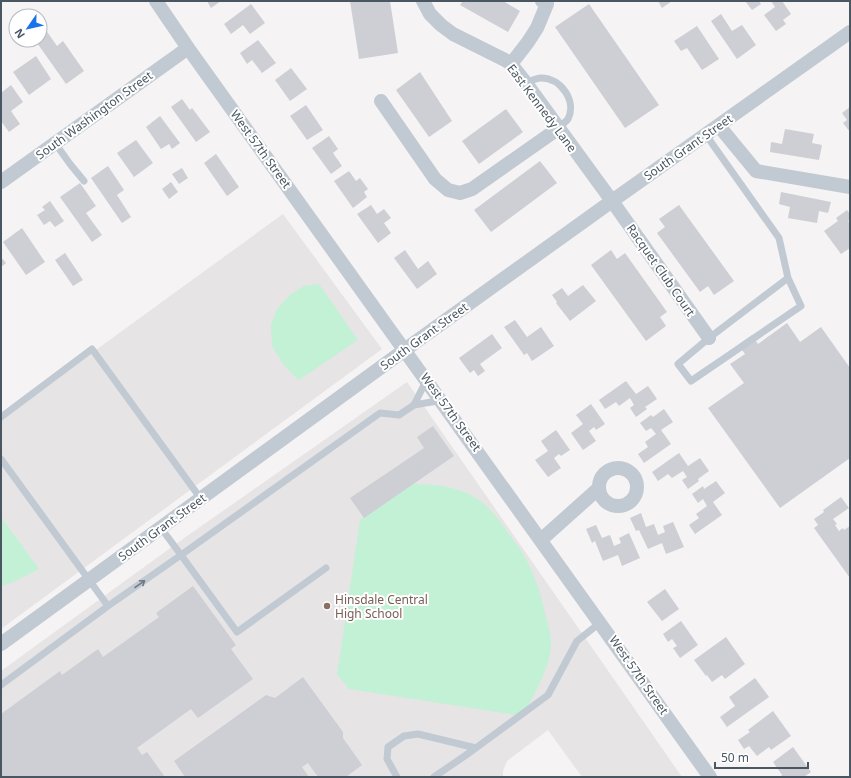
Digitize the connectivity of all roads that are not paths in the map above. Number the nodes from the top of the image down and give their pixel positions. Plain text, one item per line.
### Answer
1 (156, 1) edge
2 (423, 1) edge
3 (542, 1) edge
4 (850, 32) edge
5 (188, 48) junction
6 (511, 64) junction
7 (526, 83) junction
8 (381, 101) dead end
9 (719, 126) junction
10 (559, 128) junction
11 (706, 135) junction
12 (55, 143) junction
13 (84, 181) dead end
14 (1, 182) edge
15 (850, 187) edge
16 (612, 201) junction
17 (788, 278) junction
18 (709, 338) junction
19 (406, 349) junction
20 (427, 378) junction
21 (443, 400) junction
22 (414, 405) junction
23 (1, 416) edge
24 (1, 459) edge
25 (599, 488) dead end
26 (201, 499) junction
27 (161, 528) junction
28 (542, 539) junction
29 (181, 555) junction
30 (326, 568) dead end
31 (89, 580) junction
32 (108, 606) junction
33 (601, 622) junction
34 (1, 644) edge
35 (1, 685) edge
36 (476, 748) junction
37 (397, 777) edge
38 (434, 777) edge
39 (710, 777) edge

1 - 5 street, West 57th Street
2 - 6 street, East Kennedy Lane
3 - 6 street
4 - 9 street, South Grant Street
5 - 12 street, South Washington Street
5 - 19 street, West 57th Street
6 - 7 street, East Kennedy Lane
7 - 10 street, East Kennedy Lane
7 - 10 lane
8 - 10 street
9 - 11 street, South Grant Street
9 - 15 street
10 - 16 street, East Kennedy Lane
11 - 16 street, South Grant Street
11 - 17 lane
12 - 13 lane
12 - 14 street, South Washington Street
16 - 18 street, Racquet Club Court
16 - 19 street, South Grant Street
17 - 18 lane
17 - 18 lane
19 - 20 street, West 57th Street
19 - 26 street, South Grant Street
20 - 21 street, West 57th Street
20 - 22 lane
21 - 22 lane
21 - 28 street, West 57th Street
22 - 29 lane
23 - 26 lane
24 - 31 lane
25 - 28 street
26 - 27 street, South Grant Street
27 - 29 lane
27 - 31 street, South Grant Street
28 - 33 street, West 57th Street
29 - 30 lane
32 -> 29 lane
31 - 32 lane
31 - 34 street, South Grant Street
32 - 35 lane
33 - 36 lane
33 - 39 street, West 57th Street
36 - 37 lane
36 - 38 lane

